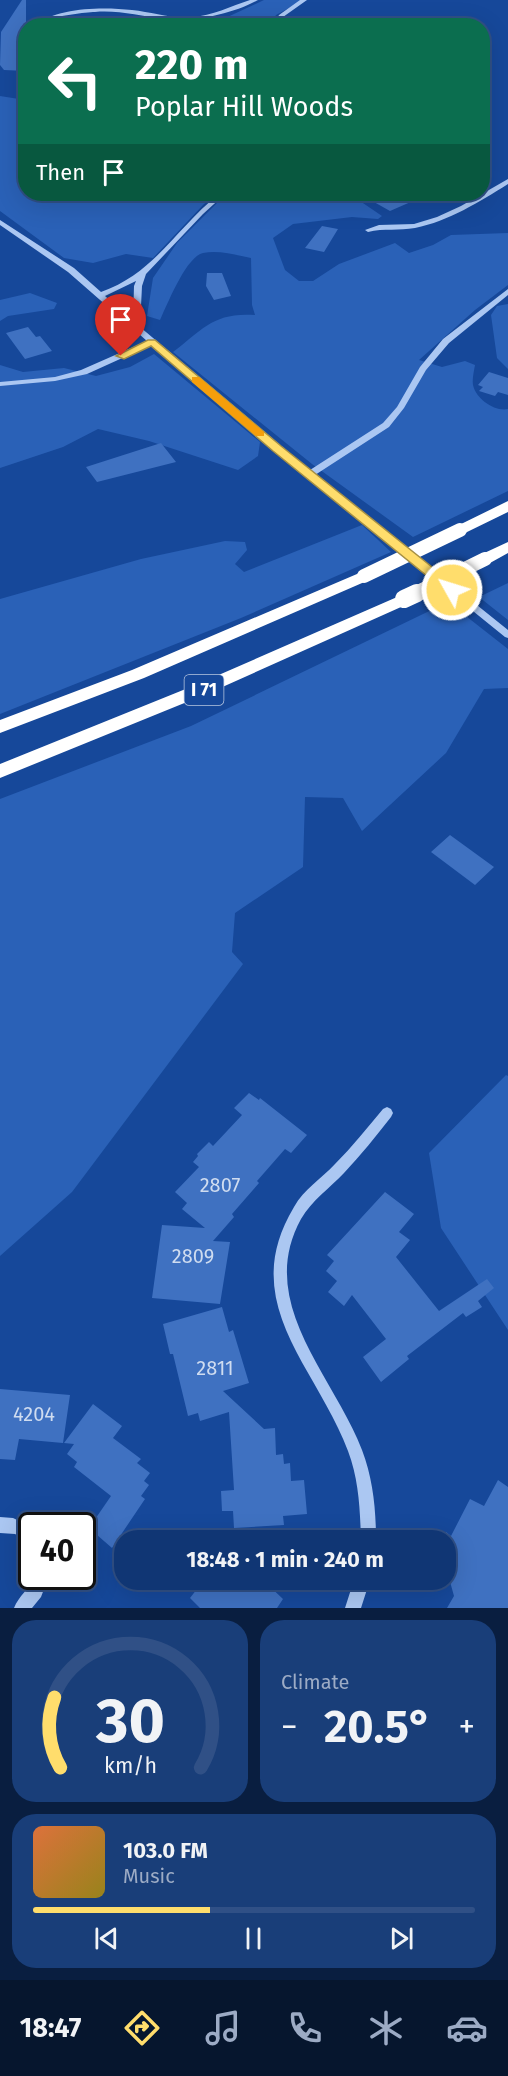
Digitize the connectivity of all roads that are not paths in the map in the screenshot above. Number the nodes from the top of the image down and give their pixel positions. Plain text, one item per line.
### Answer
1 (255, 0) edge
2 (304, 0) edge
3 (155, 16) junction
4 (208, 16) junction
5 (48, 18) edge
6 (159, 18) edge
7 (175, 18) edge
8 (193, 18) edge
9 (206, 18) edge
10 (280, 18) edge
11 (508, 181) edge
12 (490, 191) edge
13 (213, 201) edge
14 (473, 201) edge
15 (0, 222) edge
16 (368, 230) dead end
17 (143, 273) junction
18 (508, 291) edge
19 (100, 295) junction
20 (136, 328) junction
21 (152, 342) junction
22 (0, 384) edge
23 (310, 474) junction
24 (508, 506) edge
25 (508, 547) edge
26 (508, 635) edge
27 (0, 727) edge
28 (0, 771) edge
29 (387, 1113) dead end
30 (0, 1525) edge
31 (18, 1527) edge
32 (368, 1530) edge
33 (37, 1590) edge
34 (359, 1590) edge
35 (22, 1608) edge
36 (353, 1608) edge

1 - 4 street
2 - 10 street
3 - 5 street
3 - 6 street
3 - 7 street
4 - 8 street
4 - 9 street
11 - 12 street
13 - 17 street
14 - 16 street
15 - 19 street
17 - 19 street
17 - 20 street
18 - 23 street
19 - 20 street
20 - 21 street
21 - 22 street
21 - 23 street
23 - 26 street
24 - 27 highway, I 71, bridge
25 - 28 highway, I 71, bridge
29 - 32 street
30 - 31 street
33 - 35 street
34 - 36 street

